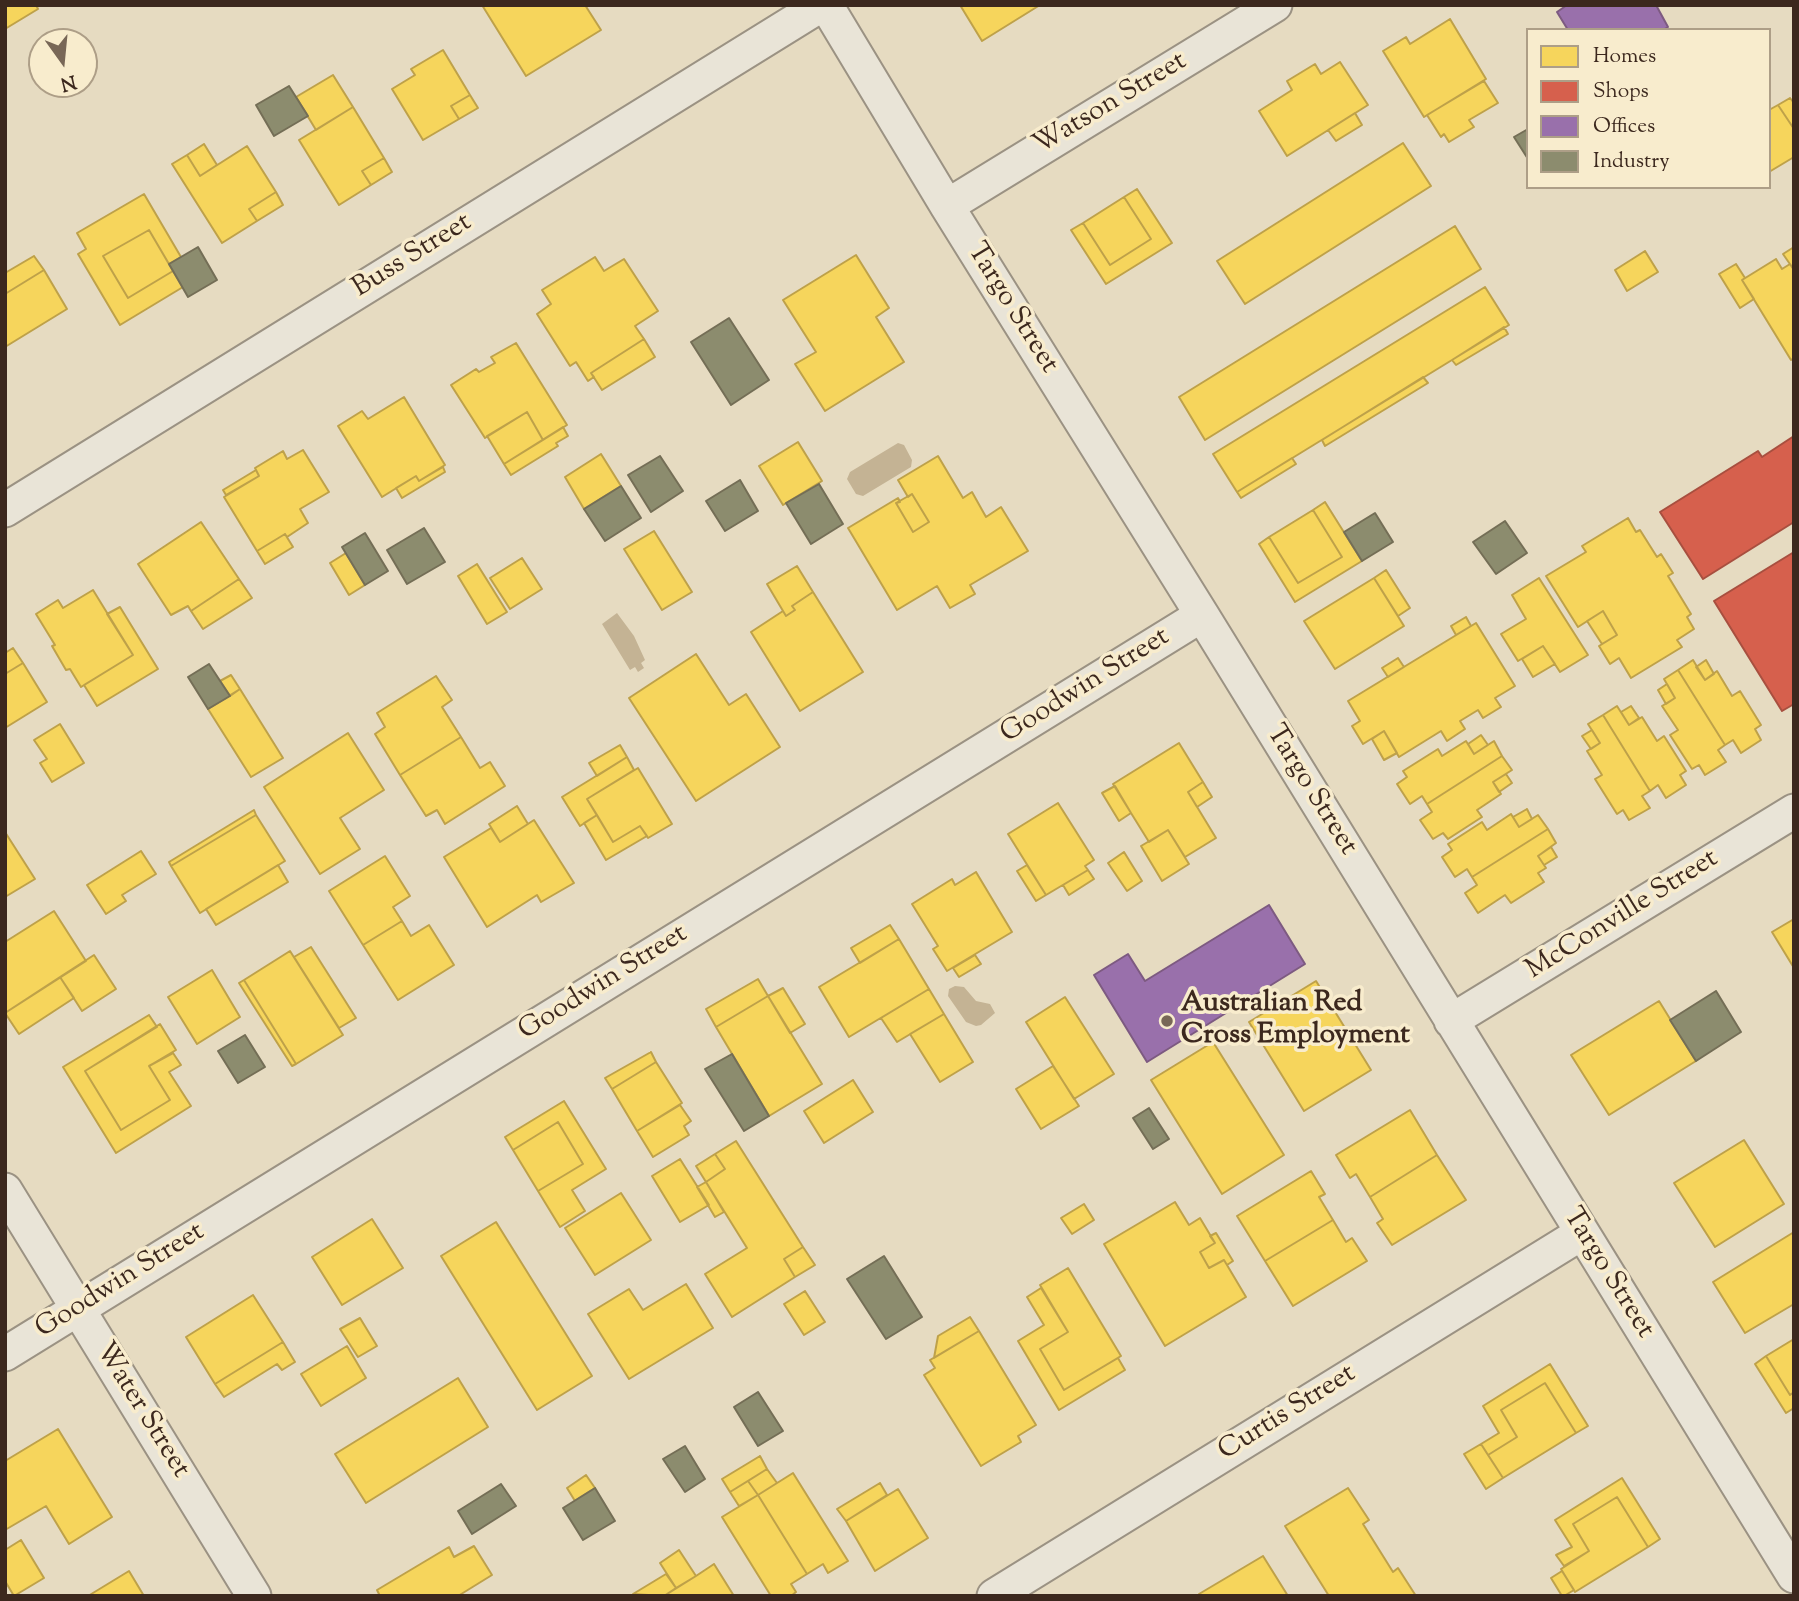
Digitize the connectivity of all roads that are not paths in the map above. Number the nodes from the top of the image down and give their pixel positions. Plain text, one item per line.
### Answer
1 (821, 5) edge
2 (826, 5) edge
3 (1275, 5) edge
4 (947, 206) junction
5 (5, 510) edge
6 (1202, 615) junction
7 (1794, 811) edge
8 (1451, 1021) junction
9 (5, 1190) edge
10 (1582, 1233) junction
11 (79, 1309) junction
12 (5, 1354) edge
13 (1794, 1576) edge
14 (254, 1596) edge
15 (994, 1596) edge

1 - 5 street, Buss Street
2 - 4 street, Targo Street
3 - 4 street, Watson Street
4 - 6 street, Targo Street
6 - 8 street, Targo Street
6 - 11 street, Goodwin Street
7 - 8 street, McConville Street
8 - 10 street, Targo Street
9 - 11 street, Water Street
10 - 13 street, Targo Street
10 - 15 street, Curtis Street
11 - 12 street, Goodwin Street
11 - 14 street, Water Street

